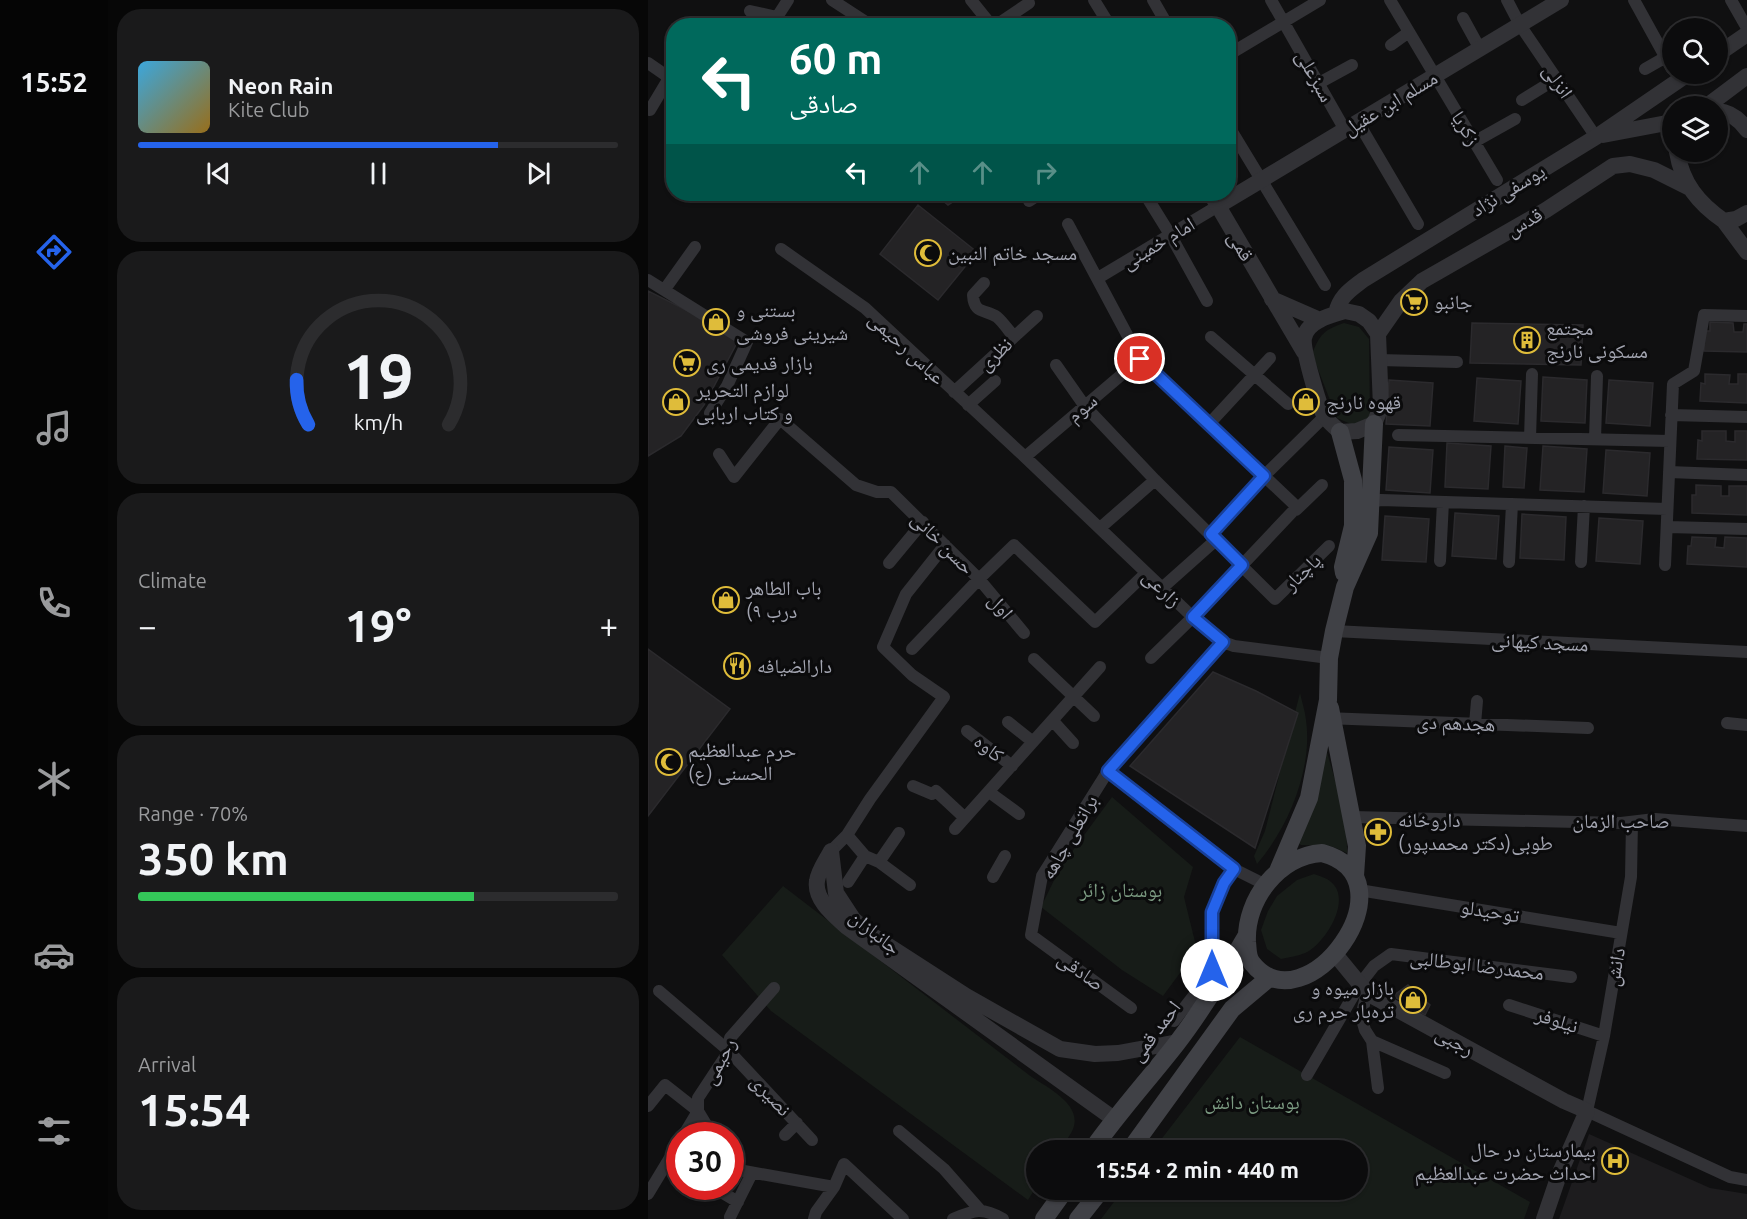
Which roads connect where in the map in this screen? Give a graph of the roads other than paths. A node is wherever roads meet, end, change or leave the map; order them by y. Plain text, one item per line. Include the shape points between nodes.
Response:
1 (788, 0) edge
2 (832, 0) edge
3 (971, 0) edge
4 (1094, 0) edge
5 (1153, 0) edge
6 (1271, 0) edge
7 (1390, 0) edge
8 (1507, 0) edge
9 (1561, 0) edge
10 (1634, 0) edge
11 (1731, 0) edge
12 (1311, 2) edge
13 (1029, 3) dead end
14 (750, 11) dead end
15 (765, 18) edge
16 (776, 18) edge
17 (860, 18) edge
18 (987, 18) edge
19 (1006, 18) edge
20 (1105, 18) edge
21 (1163, 18) edge
22 (1463, 18) dead end
23 (1284, 21) junction
24 (1520, 25) junction
25 (1747, 28) edge
26 (1409, 32) junction
27 (1747, 34) edge
28 (1390, 45) dead end
29 (1728, 47) edge
30 (1480, 49) junction
31 (1236, 50) edge
32 (1662, 50) edge
33 (1662, 59) edge
34 (648, 63) edge
35 (1352, 65) dead end
36 (1645, 69) dead end
37 (666, 76) edge
38 (1434, 76) junction
39 (1747, 76) edge
40 (1556, 79) junction
41 (1319, 83) junction
42 (1665, 84) edge
43 (666, 86) edge
44 (1720, 96) edge
45 (1522, 100) dead end
46 (648, 108) edge
47 (1728, 114) edge
48 (1515, 119) dead end
49 (1662, 125) edge
50 (1352, 126) junction
51 (1747, 130) edge
52 (1596, 137) junction
53 (1236, 138) edge
54 (1474, 142) junction
55 (1679, 162) edge
56 (1262, 180) junction
57 (1497, 180) dead end
58 (1690, 188) junction
59 (1236, 191) edge
60 (1149, 201) edge
61 (1213, 201) edge
62 (1215, 201) edge
63 (1747, 213) edge
64 (1724, 221) junction
65 (1068, 224) dead end
66 (1418, 224) dead end
67 (1171, 236) junction
68 (695, 247) dead end
69 (781, 249) dead end
70 (1747, 252) edge
71 (1098, 278) junction
72 (648, 280) edge
73 (984, 283) dead end
74 (1325, 285) dead end
75 (665, 289) junction
76 (1272, 299) junction
77 (1207, 301) dead end
78 (1336, 313) junction
79 (1037, 316) dead end
80 (1747, 316) edge
81 (1320, 320) junction
82 (1378, 334) junction
83 (1014, 337) junction
84 (1211, 337) dead end
85 (1306, 355) junction
86 (1270, 357) dead end
87 (1140, 359) junction
88 (1379, 360) junction
89 (1456, 362) dead end
90 (1056, 365) dead end
91 (1254, 374) junction
92 (1532, 374) dead end
93 (1597, 376) dead end
94 (995, 381) dead end
95 (954, 392) junction
96 (1288, 404) dead end
97 (968, 405) junction
98 (1084, 405) junction
99 (710, 413) dead end
100 (1671, 415) junction
101 (1325, 416) junction
102 (1747, 417) edge
103 (1209, 424) junction
104 (1374, 424) junction
105 (1340, 432) junction
106 (1398, 435) dead end
107 (1530, 438) junction
108 (1595, 439) junction
109 (1670, 441) junction
110 (719, 454) dead end
111 (1025, 457) junction
112 (1669, 472) junction
113 (1747, 475) edge
114 (1264, 476) junction
115 (1155, 480) junction
116 (1322, 485) dead end
117 (1370, 502) junction
118 (1443, 502) junction
119 (1512, 504) junction
120 (1584, 506) junction
121 (1667, 509) junction
122 (1296, 510) junction
123 (923, 522) junction
124 (1667, 527) junction
125 (1100, 528) junction
126 (1747, 529) edge
127 (1214, 536) junction
128 (945, 545) junction
129 (1329, 546) dead end
130 (1440, 561) dead end
131 (1509, 562) dead end
132 (1581, 562) dead end
133 (890, 563) dead end
134 (1242, 565) junction
135 (1665, 566) dead end
136 (1146, 573) junction
137 (979, 579) junction
138 (1345, 587) junction
139 (1162, 588) junction
140 (1193, 617) junction
141 (1334, 631) junction
142 (1024, 633) dead end
143 (1223, 642) junction
144 (912, 650) dead end
145 (1747, 652) edge
146 (1151, 658) dead end
147 (1329, 658) junction
148 (1034, 659) dead end
149 (1100, 667) dead end
150 (1075, 697) junction
151 (1477, 701) dead end
152 (1328, 712) junction
153 (1094, 716) dead end
154 (1053, 721) junction
155 (1008, 722) dead end
156 (1727, 723) dead end
157 (1475, 724) junction
158 (1747, 726) edge
159 (1588, 728) dead end
160 (967, 730) dead end
161 (1033, 742) junction
162 (1073, 743) dead end
163 (1012, 766) junction
164 (1108, 771) junction
165 (913, 786) dead end
166 (989, 792) junction
167 (1020, 813) dead end
168 (1352, 817) junction
169 (965, 818) junction
170 (1632, 822) junction
171 (1747, 826) edge
172 (955, 829) dead end
173 (899, 833) dead end
174 (847, 835) junction
175 (831, 850) junction
176 (865, 856) junction
177 (1005, 856) dead end
178 (879, 862) junction
179 (1234, 869) junction
180 (993, 877) dead end
181 (1272, 878) junction
182 (848, 882) dead end
183 (1357, 883) junction
184 (910, 885) dead end
185 (1621, 933) junction
186 (1030, 935) joint
187 (1247, 935) junction
188 (1335, 954) junction
189 (1571, 977) dead end
190 (1269, 978) junction
191 (774, 988) dead end
192 (1364, 989) junction
193 (659, 991) dead end
194 (1509, 1005) dead end
195 (1131, 1008) dead end
196 (1174, 1021) dead end
197 (1604, 1035) junction
198 (1372, 1041) junction
199 (1178, 1042) junction
200 (729, 1051) junction
201 (1445, 1073) dead end
202 (1307, 1075) dead end
203 (1378, 1088) dead end
204 (648, 1106) edge
205 (698, 1111) junction
206 (1587, 1111) junction
207 (1114, 1119) junction
208 (691, 1122) edge
209 (705, 1122) edge
210 (797, 1123) junction
211 (898, 1131) dead end
212 (785, 1135) dead end
213 (812, 1140) dead end
214 (1099, 1140) edge
215 (1137, 1140) edge
216 (666, 1165) edge
217 (1747, 1180) edge
218 (830, 1192) junction
219 (648, 1194) edge
220 (735, 1200) edge
221 (1058, 1200) edge
222 (1093, 1200) edge
223 (738, 1202) junction
224 (980, 1210) junction
225 (730, 1217) dead end
226 (814, 1219) edge
227 (903, 1219) edge
228 (953, 1219) edge
229 (1003, 1219) edge
230 (1044, 1219) edge
231 (1078, 1219) edge
232 (1544, 1219) edge

1 - 16 street
2 - 17 street
3 - 18 street
4 - 20 street
5 - 21 street
6 - 23 street
7 - 26 street, زکریا
8 - 24 street, انزلی
9 - 24 street, مسلم ابن عقیل
10 - 32 street
11 - 25 street
12 - 23 street
13 - 19 street
14 - 15 street
22 - 30 street
23 - 31 street
23 - 41 street, سبزعلی
24 - 30 street, مسلم ابن عقیل
24 - 40 street, انزلی
26 - 28 street
26 - 38 street, زکریا
27 - 29 street
30 - 38 street, مسلم ابن عقیل
33 - 36 street
34 - 37 street
35 - 41 street
38 - 50 street, مسلم ابن عقیل
38 - 54 street, زکریا
39 - 44 street
40 - 45 street
40 - 52 street, انزلی
41 - 50 street, سبزعلی
42 - 52 street, یوسفی نژاد
43 - 46 street
47 - 51 street
48 - 54 street
49 - 52 street
50 - 56 street, مسلم ابن عقیل
50 - 66 street, سبزعلی
52 - 78 street, یوسفی نژاد via 1363,280 1339,301
53 - 56 street
54 - 57 street, زکریا
55 - 58 street
56 - 59 street, مسلم ابن عقیل
56 - 74 street
58 - 64 street via 1705,208
58 - 82 street, قدس via 1654,170 1630,164 1613,166 1546,210 1422,280 1401,301
60 - 67 street
61 - 67 street, امام خمینی
62 - 76 street, قمی
63 - 64 street
64 - 70 street
65 - 71 street
67 - 71 street, امام خمینی
67 - 77 street
68 - 75 street
69 - 95 street, عباس رحیمی via 865,308
71 - 87 street
72 - 75 street
73 - 83 street via 974,295 976,306 997,317
75 - 99 street via 747,342
76 - 81 street
76 - 85 street, قمی
78 - 81 street
78 - 82 street via 1359,314
79 - 83 street, نظری
80 - 100 street via 1704,315 1694,370 1673,384
81 - 85 street via 1310,327 1304,339
82 - 88 street
83 - 95 street, نظری
84 - 91 street
85 - 101 street
86 - 91 street
87 - 98 street, سوم
87 - 103 street
88 - 89 street
88 - 104 street via 1381,407
90 - 98 street
91 - 96 street
91 - 103 street
92 - 107 street
93 - 108 street
94 - 97 street
95 - 97 street, عباس رحیمی
97 - 111 street, عباس رحیمی
98 - 111 street, سوم
98 - 115 street
100 - 102 street
100 - 109 street
101 - 105 street
101 - 114 street
103 - 114 street
104 - 105 street
104 - 117 main road
105 - 138 main road via 1353,480 1353,526 1343,567
106 - 107 street
107 - 108 street
108 - 109 street
109 - 112 street
110 - 123 street, حسن خانی via 734,477 780,419 856,485 891,492
111 - 125 street, زارعی
112 - 113 street
112 - 121 street
114 - 122 street via 1296,505
114 - 127 street
115 - 125 street
115 - 127 street
116 - 122 street
117 - 118 street
117 - 138 main road via 1369,533
118 - 119 street
118 - 130 street
119 - 120 street
119 - 131 street
120 - 121 street
120 - 132 street
121 - 124 street
122 - 134 street
123 - 128 street, حسن خانی
123 - 133 street
124 - 126 street
124 - 135 street
125 - 136 street, زارعی
127 - 134 street
127 - 139 street
128 - 137 street, حسن خانی
128 - 174 street via 906,594 883,647 912,675 944,697
129 - 134 street, پاچنار via 1275,598
134 - 140 street
136 - 137 street, حسن خانی via 1095,622 1014,545
136 - 139 street, زارعی
137 - 142 street, اول
137 - 144 street
138 - 141 main road
139 - 140 street, زارعی
140 - 143 street, زارعی
140 - 146 street
141 - 145 street, مسجد کیهانی
141 - 147 main road
143 - 147 street, زارعی
143 - 164 street, براتعلی چاهه
147 - 152 main road
148 - 150 street
149 - 150 street
150 - 153 street
150 - 154 street
151 - 157 street
152 - 157 street, هجدهم دی
152 - 168 main road
152 - 181 main road via 1309,798
154 - 161 street
154 - 162 street
155 - 161 street
156 - 158 street
157 - 159 street, هجدهم دی
160 - 163 street, کاوه
161 - 163 street
163 - 166 street
164 - 179 street
164 - 186 street, براتعلی چاهه via 1042,876
165 - 169 street via 932,794 936,790
166 - 167 street
166 - 169 street
168 - 170 street, صاحب الزمان
168 - 183 main road
169 - 172 street
170 - 171 street, صاحب الزمان via 1655,819
170 - 185 street, دانش via 1630,877
173 - 178 street
174 - 175 street
174 - 176 street
175 - 199 street, جانبازان via 836,893 853,919 966,996 1060,1049 1118,1053
175 - 207 street, جانبازان via 817,881 819,897 832,913
176 - 178 street
176 - 182 street
177 - 180 street
178 - 184 street
179 - 181 street
179 - 196 street via 1212,912 1212,970
181 - 183 main road via 1300,857 1322,853 1343,864
181 - 187 main road via 1251,914
183 - 185 street, توحیدلو
183 - 188 main road via 1354,922
185 - 197 street, دانش
186 - 195 street, صادقی
187 - 190 main road via 1248,958
187 - 199 main road, احمد قمی
188 - 190 main road via 1298,979
188 - 192 street, رجبی
189 - 192 street, محمدرضا ابوطالبی via 1391,954 1374,966
190 - 215 main road via 1232,1009
191 - 200 street, رحیمی via 730,1038
192 - 198 street via 1361,1016
192 - 202 street
192 - 206 street, رجبی
193 - 200 street, نصیری
194 - 197 street, نیلوفر
197 - 206 street, دانش
198 - 201 street
198 - 203 street
199 - 207 main road, احمد قمی
200 - 205 street, رحیمی via 699,1098
200 - 210 street, نصیری
204 - 205 street via 665,1085
205 - 208 street, رحیمی
205 - 209 street
206 - 217 street via 1730,1177
206 - 232 street
207 - 214 main road, احمد قمی
210 - 212 street
210 - 213 street, نصیری
211 - 224 street via 944,1169
216 - 219 street
218 - 223 street via 748,1172
218 - 226 street
218 - 227 street via 844,1164
220 - 223 street
221 - 230 main road
222 - 231 main road
223 - 225 street
224 - 228 street
224 - 229 street

